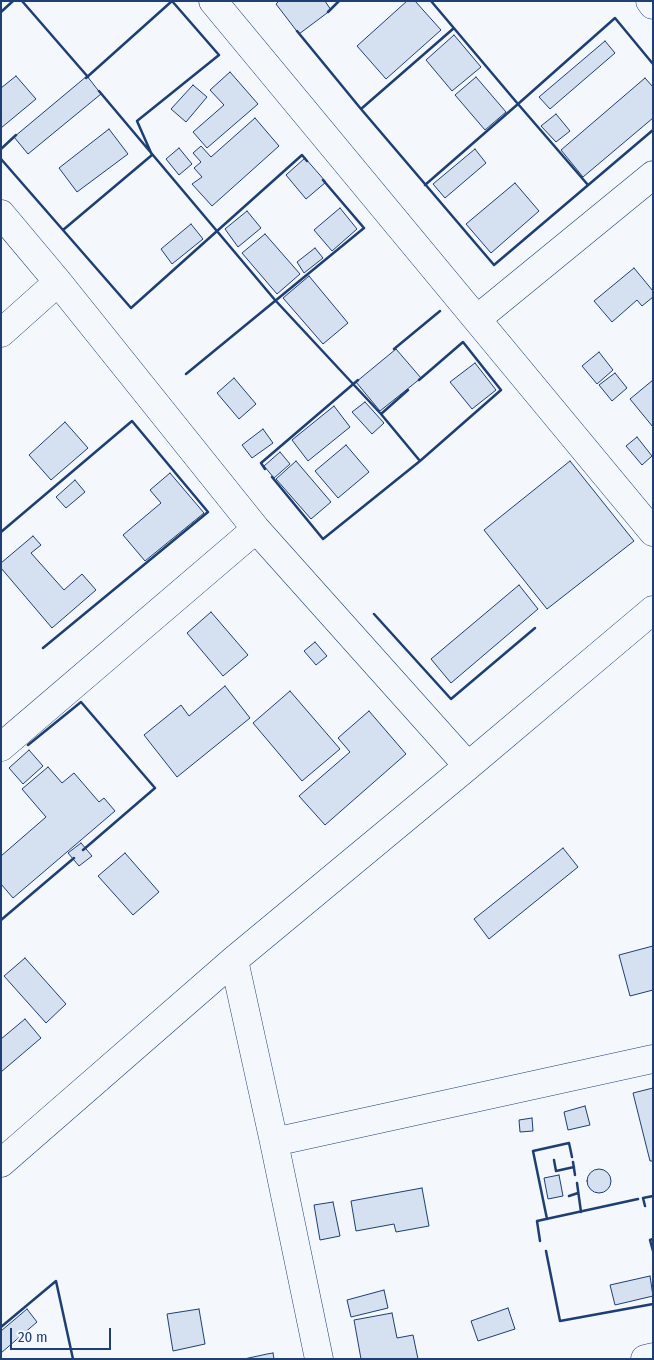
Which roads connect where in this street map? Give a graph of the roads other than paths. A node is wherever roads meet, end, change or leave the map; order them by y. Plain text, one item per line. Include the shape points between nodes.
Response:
1 (213, 1) edge
2 (650, 1) edge
3 (653, 5) edge
4 (648, 189) edge
5 (1, 214) edge
6 (58, 282) junction
7 (477, 319) junction
8 (1, 332) edge
9 (256, 529) junction
10 (653, 532) edge
11 (653, 610) edge
12 (1, 746) edge
13 (468, 766) junction
14 (234, 960) junction
15 (653, 1059) edge
16 (274, 1142) junction
17 (1, 1163) edge
18 (653, 1357) edge
19 (319, 1359) edge
20 (645, 1359) edge

1 - 7 street
2 - 3 street
4 - 7 street
5 - 6 street
6 - 8 street
6 - 9 street
7 - 10 street
9 - 12 street
9 - 13 street
11 - 13 street
13 - 14 street
14 - 16 street
14 - 17 street
15 - 16 street
16 - 19 street
18 - 20 street

